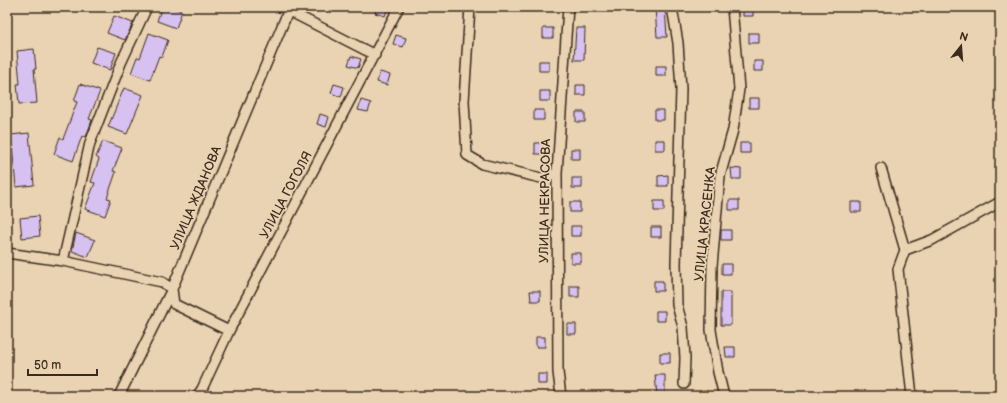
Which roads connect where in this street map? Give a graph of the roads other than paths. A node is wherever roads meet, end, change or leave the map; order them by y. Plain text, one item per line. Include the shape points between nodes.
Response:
1 (147, 7) edge
2 (399, 7) edge
3 (470, 7) edge
4 (568, 7) edge
5 (672, 7) edge
6 (732, 7) edge
7 (287, 8) edge
8 (375, 55) junction
9 (881, 168) dead end
10 (557, 173) junction
11 (1000, 202) edge
12 (905, 250) junction
13 (7, 253) edge
14 (63, 261) junction
15 (172, 289) junction
16 (229, 331) junction
17 (684, 384) dead end
18 (119, 396) edge
19 (197, 396) edge
20 (561, 396) edge
21 (724, 396) edge
22 (912, 396) edge

1 - 14 street via 118,70 90,143
2 - 8 street, УЛИЦА ГОГОЛЯ
3 - 10 street via 464,101 467,154 482,164 541,178
4 - 10 street, УЛИЦА НЕКРАСОВА
5 - 17 street, УЛИЦА КРАСЕНКА via 678,43 681,89 676,264 677,305 683,327
6 - 21 street, УЛИЦА КРАСЕНКА via 739,90 733,130 720,176 712,266 711,330
7 - 8 street
7 - 15 street, УЛИЦА ЖДАНОВА
8 - 16 street, УЛИЦА ГОГОЛЯ
9 - 12 street
10 - 20 street, УЛИЦА НЕКРАСОВА via 558,372
11 - 12 street via 932,240
12 - 22 street via 898,269
13 - 14 street
14 - 15 street via 162,282
15 - 16 street via 174,304
15 - 18 street, УЛИЦА ЖДАНОВА
16 - 19 street, УЛИЦА ГОГОЛЯ

